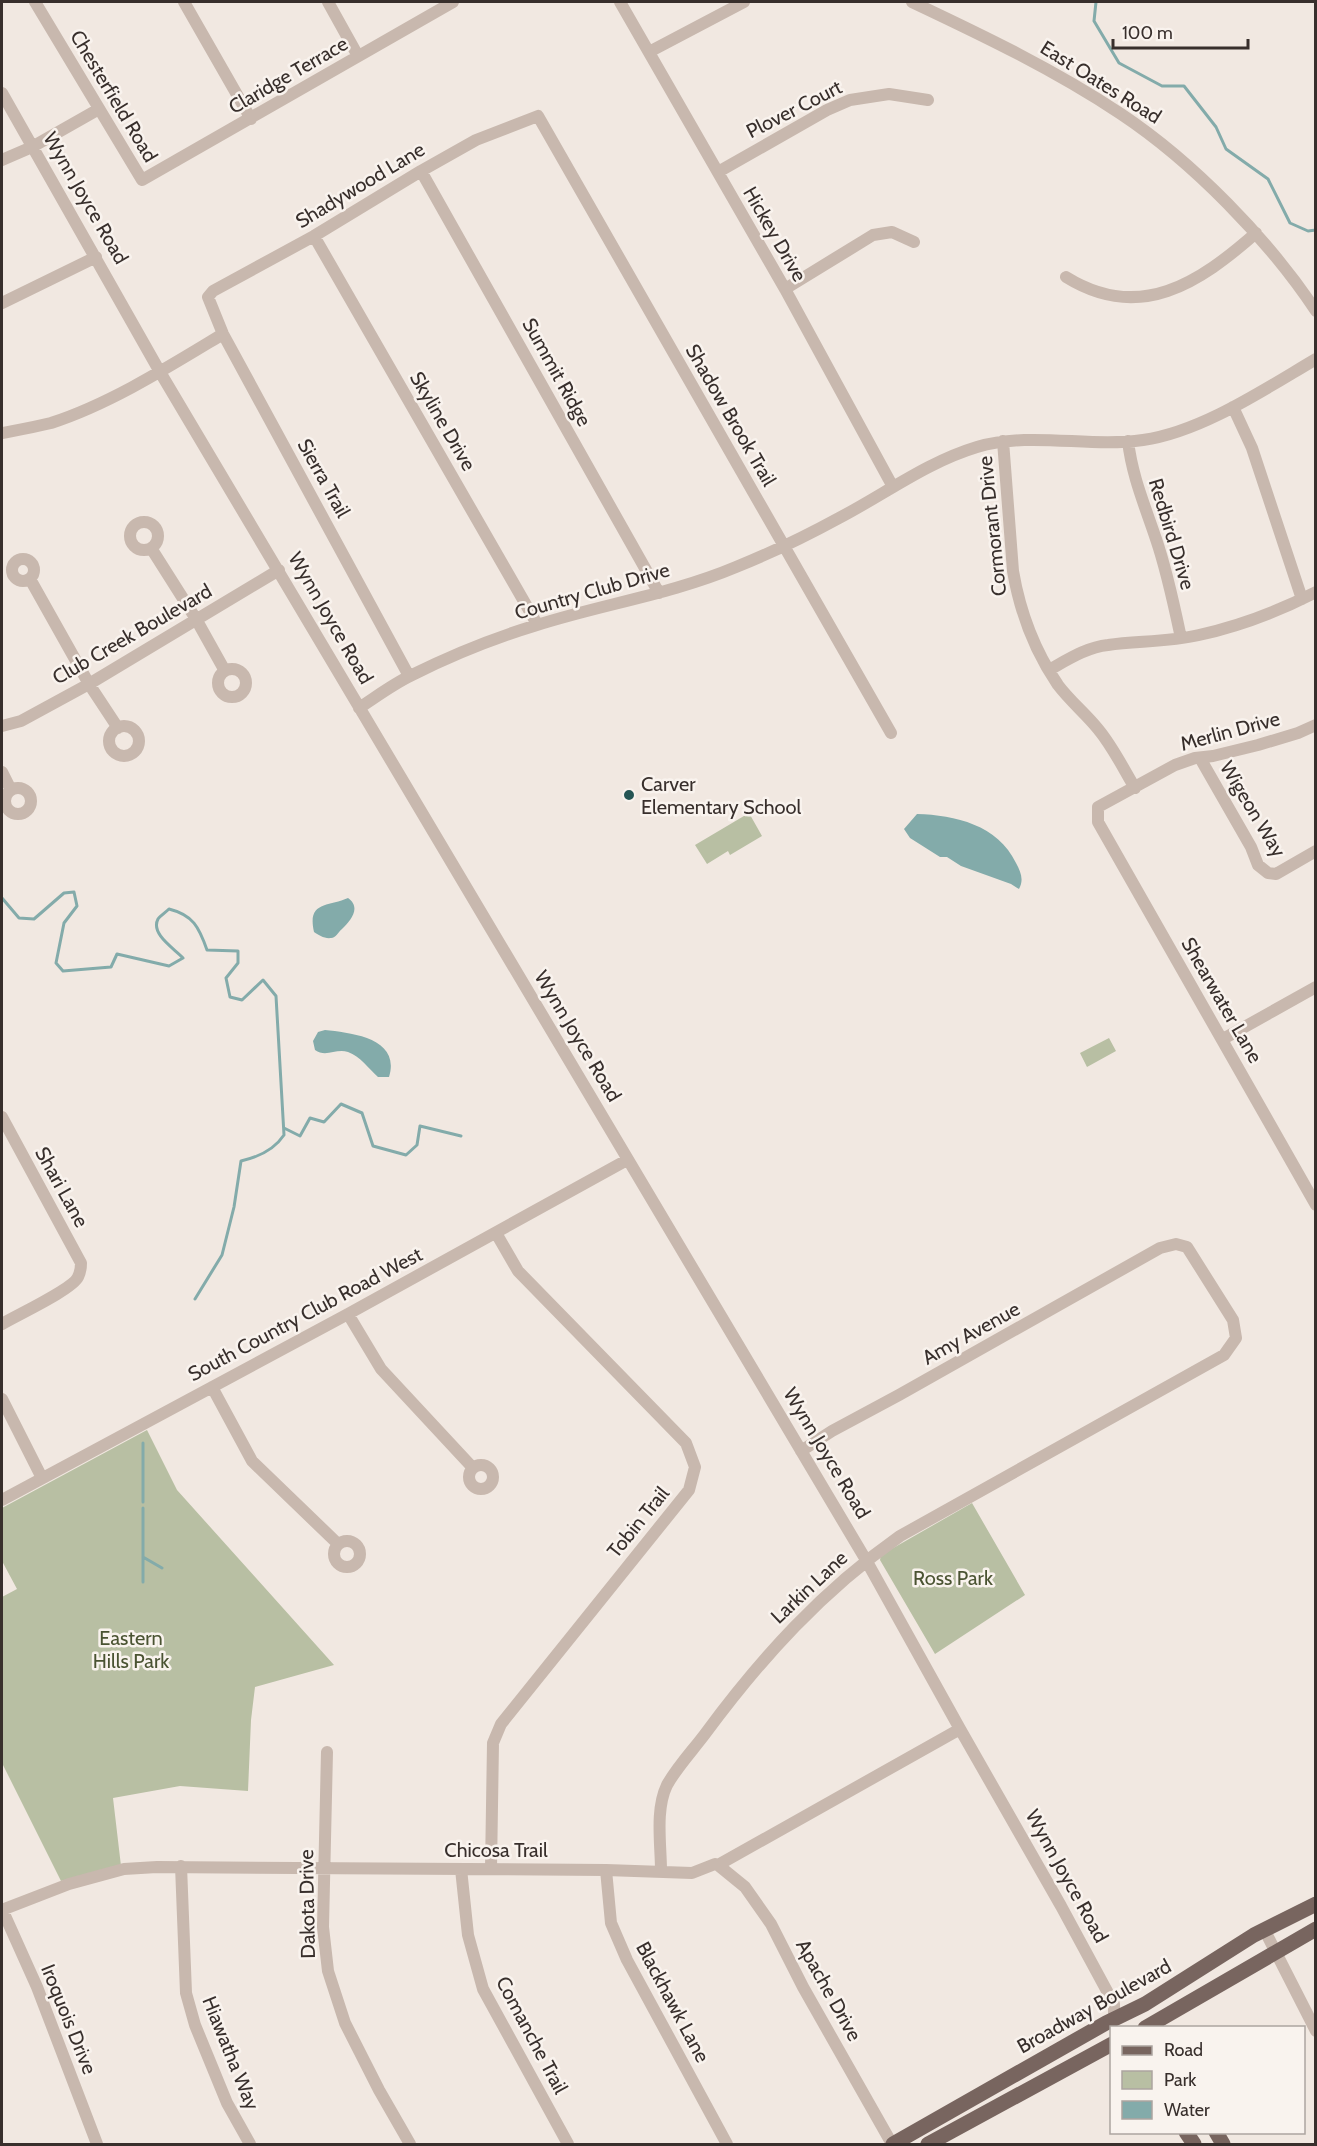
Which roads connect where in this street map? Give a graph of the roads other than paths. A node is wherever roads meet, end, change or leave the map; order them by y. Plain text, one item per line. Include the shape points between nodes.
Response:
1 (35, 2) edge
2 (184, 2) edge
3 (328, 2) edge
4 (453, 2) edge
5 (621, 2) edge
6 (744, 2) edge
7 (912, 2) edge
8 (650, 52) junction
9 (358, 56) junction
10 (2, 93) edge
11 (928, 100) dead end
12 (99, 109) junction
13 (538, 117) joint
14 (251, 119) junction
15 (32, 147) junction
16 (2, 160) edge
17 (421, 171) junction
18 (718, 172) junction
19 (142, 180) joint
20 (1256, 233) junction
21 (314, 236) junction
22 (914, 242) dead end
23 (96, 257) junction
24 (1066, 277) dead end
25 (784, 289) junction
26 (208, 297) joint
27 (2, 303) edge
28 (1316, 311) edge
29 (223, 334) junction
30 (1316, 359) edge
31 (160, 372) junction
32 (1233, 407) junction
33 (2, 433) edge
34 (1003, 441) junction
35 (1128, 441) junction
36 (893, 487) junction
37 (783, 546) junction
38 (151, 548) dead end
39 (279, 570) junction
40 (30, 579) dead end
41 (1316, 592) edge
42 (659, 593) junction
43 (1302, 599) junction
44 (196, 620) junction
45 (537, 624) junction
46 (1181, 638) junction
47 (225, 670) dead end
48 (1049, 670) junction
49 (409, 676) junction
50 (89, 684) junction
51 (359, 708) junction
52 (1316, 725) edge
53 (2, 726) edge
54 (118, 728) dead end
55 (891, 733) dead end
56 (1200, 758) junction
57 (2, 772) edge
58 (1135, 788) junction
59 (11, 790) dead end
60 (1098, 814) joint
61 (1316, 851) edge
62 (1316, 987) edge
63 (1222, 1039) junction
64 (2, 1117) edge
65 (627, 1160) junction
66 (1316, 1205) edge
67 (496, 1233) junction
68 (1160, 1248) joint
69 (348, 1314) junction
70 (2, 1324) edge
71 (212, 1387) junction
72 (2, 1400) edge
73 (801, 1451) junction
74 (473, 1468) dead end
75 (42, 1479) junction
76 (2, 1500) edge
77 (338, 1544) dead end
78 (866, 1560) junction
79 (960, 1729) junction
80 (327, 1752) dead end
81 (718, 1865) junction
82 (181, 1866) junction
83 (325, 1867) junction
84 (461, 1869) junction
85 (491, 1869) junction
86 (606, 1870) junction
87 (661, 1871) junction
88 (1316, 1904) edge
89 (2, 1910) edge
90 (1316, 1929) edge
91 (1265, 1930) junction
92 (1275, 1952) junction
93 (1119, 2015) edge
94 (1134, 2026) edge
95 (1148, 2026) edge
96 (1316, 2031) edge
97 (1110, 2045) edge
98 (1017, 2074) junction
99 (1026, 2091) junction
100 (97, 2145) edge
101 (250, 2145) edge
102 (410, 2145) edge
103 (568, 2145) edge
104 (727, 2145) edge
105 (892, 2145) edge
106 (928, 2145) edge

1 - 12 street, Chesterfield Road
2 - 14 street
3 - 9 street
4 - 9 street, Claridge Terrace
5 - 8 street, Hickey Drive
6 - 8 street
7 - 20 street, East Oates Road via 1003,45 1123,115 1192,172
8 - 18 street, Hickey Drive
9 - 14 street, Claridge Terrace
10 - 15 street, Wynn Joyce Road
11 - 18 street, Plover Court via 889,94 850,100
12 - 15 street
12 - 19 street, Chesterfield Road
13 - 17 street, Shadywood Lane via 476,140
13 - 37 street, Shadow Brook Trail
14 - 19 street, Claridge Terrace
15 - 16 street
15 - 23 street, Wynn Joyce Road
17 - 21 street, Shadywood Lane
17 - 42 street, Summit Ridge
18 - 25 street, Hickey Drive
20 - 24 street via 1203,275 1161,293 1142,297 1097,293
20 - 28 street, East Oates Road
21 - 26 street, Shadywood Lane
21 - 45 street, Skyline Drive
22 - 25 street via 892,232 873,235
23 - 27 street
23 - 31 street, Wynn Joyce Road
25 - 36 street, Hickey Drive
26 - 29 street, Sierra Trail
29 - 31 street
29 - 49 street, Sierra Trail
30 - 32 street, Country Club Drive
31 - 33 street via 51,423
31 - 39 street, Wynn Joyce Road
32 - 35 street, Country Club Drive via 1194,425
32 - 43 street via 1252,448
34 - 35 street, Country Club Drive
34 - 36 street, Country Club Drive via 958,454
34 - 48 street, Cormorant Drive via 1016,592 1029,631
35 - 46 street, Redbird Drive via 1136,486 1162,559
36 - 37 street, Country Club Drive
37 - 42 street, Country Club Drive via 734,568
37 - 55 street, Shadow Brook Trail
38 - 44 street
39 - 44 street, Club Creek Boulevard
39 - 51 street, Wynn Joyce Road
40 - 50 street
41 - 43 street
42 - 45 street, Country Club Drive
43 - 46 street via 1239,624
44 - 47 street
44 - 50 street, Club Creek Boulevard
45 - 49 street, Country Club Drive
46 - 48 street via 1099,647
48 - 58 street, Cormorant Drive via 1106,738
49 - 51 street, Country Club Drive
50 - 53 street, Club Creek Boulevard via 21,721
50 - 54 street
51 - 65 street, Wynn Joyce Road
52 - 56 street, Merlin Drive via 1257,745
56 - 58 street, Merlin Drive via 1175,765
56 - 61 street, Wigeon Way via 1258,865 1276,874
57 - 59 street
58 - 60 street, Merlin Drive via 1098,807
60 - 63 street, Shearwater Lane via 1098,822
62 - 63 street
63 - 66 street, Shearwater Lane
64 - 70 street, Shari Lane via 81,1263 78,1278 63,1292
65 - 67 street, South Country Club Road West
65 - 73 street, Wynn Joyce Road
67 - 69 street, South Country Club Road West
67 - 85 street, Tobin Trail via 518,1271 686,1443 695,1467 689,1490 501,1724 493,1743
68 - 73 street, Amy Avenue
68 - 78 street, Larkin Lane via 1176,1244 1187,1247 1233,1320 1236,1338 1224,1355 971,1495
69 - 71 street, South Country Club Road West
69 - 74 street via 381,1369
71 - 75 street, South Country Club Road West
71 - 77 street via 252,1461
72 - 75 street
73 - 78 street, Wynn Joyce Road
75 - 76 street, South Country Club Road West
78 - 79 street, Wynn Joyce Road
78 - 87 street, Larkin Lane via 785,1635 728,1703 667,1786 660,1814
79 - 81 street, Chicosa Trail
79 - 93 street, Wynn Joyce Road
80 - 83 street, Dakota Drive
81 - 87 street, Chicosa Trail via 692,1873
81 - 105 street, Apache Drive via 745,1887 771,1924
82 - 83 street, Chicosa Trail
82 - 89 street, Chicosa Trail via 124,1869 69,1884
82 - 101 street, Hiawatha Way via 186,1993 227,2103
83 - 84 street, Chicosa Trail
83 - 102 street, Dakota Drive via 323,1927 328,1971 345,2022
84 - 85 street, Chicosa Trail
84 - 103 street, Comanche Trail via 468,1935 483,1989
85 - 86 street, Chicosa Trail
86 - 87 street, Chicosa Trail
86 - 104 street, Blackhawk Lane via 611,1923 627,1960
88 - 91 main road, Broadway Boulevard
89 - 100 street, Iroquois Drive via 37,1987
90 - 92 main road
91 - 92 street
91 - 93 main road, Broadway Boulevard via 1145,2004
92 - 95 main road
92 - 96 street
93 - 94 main road, Wynn Joyce Road
93 - 98 main road, Broadway Boulevard
97 - 99 main road
98 - 99 main road
98 - 105 main road, Broadway Boulevard
99 - 106 main road

